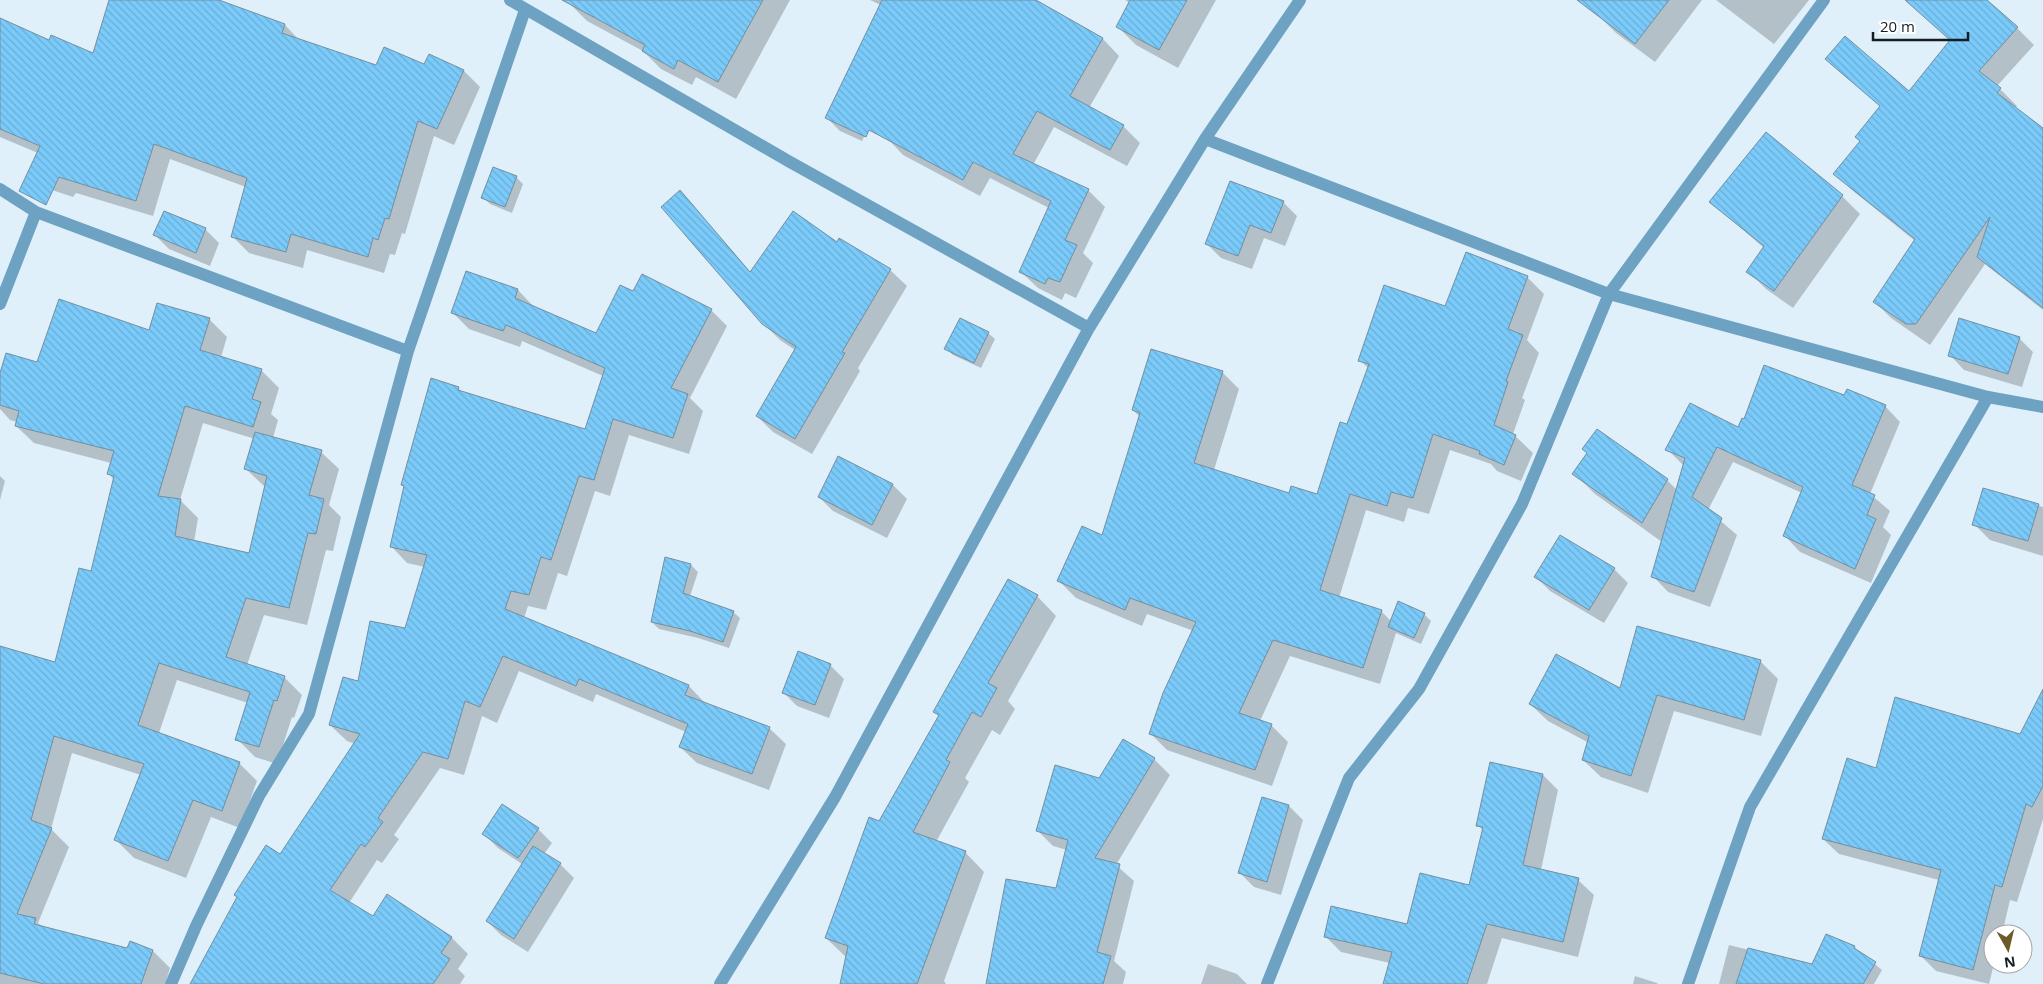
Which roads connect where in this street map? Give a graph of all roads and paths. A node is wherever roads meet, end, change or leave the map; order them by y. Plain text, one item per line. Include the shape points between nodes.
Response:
1 (510, 0) edge
2 (1300, 0) edge
3 (1824, 0) edge
4 (525, 10) junction
5 (1205, 139) junction
6 (0, 189) edge
7 (36, 212) junction
8 (1609, 294) junction
9 (0, 304) edge
10 (1089, 328) junction
11 (408, 351) junction
12 (1988, 397) junction
13 (2043, 406) edge
14 (170, 984) edge
15 (720, 984) edge
16 (1267, 984) edge
17 (1688, 984) edge

1 - 4 street
2 - 5 street
3 - 8 street
4 - 10 street
4 - 11 street
5 - 8 street
5 - 10 street
6 - 7 street
7 - 9 street
7 - 11 street
8 - 12 street
8 - 16 street via 1522,504 1419,689 1349,778
10 - 15 street via 835,797
11 - 14 street via 309,714 259,796
12 - 13 street
12 - 17 street via 1750,807

